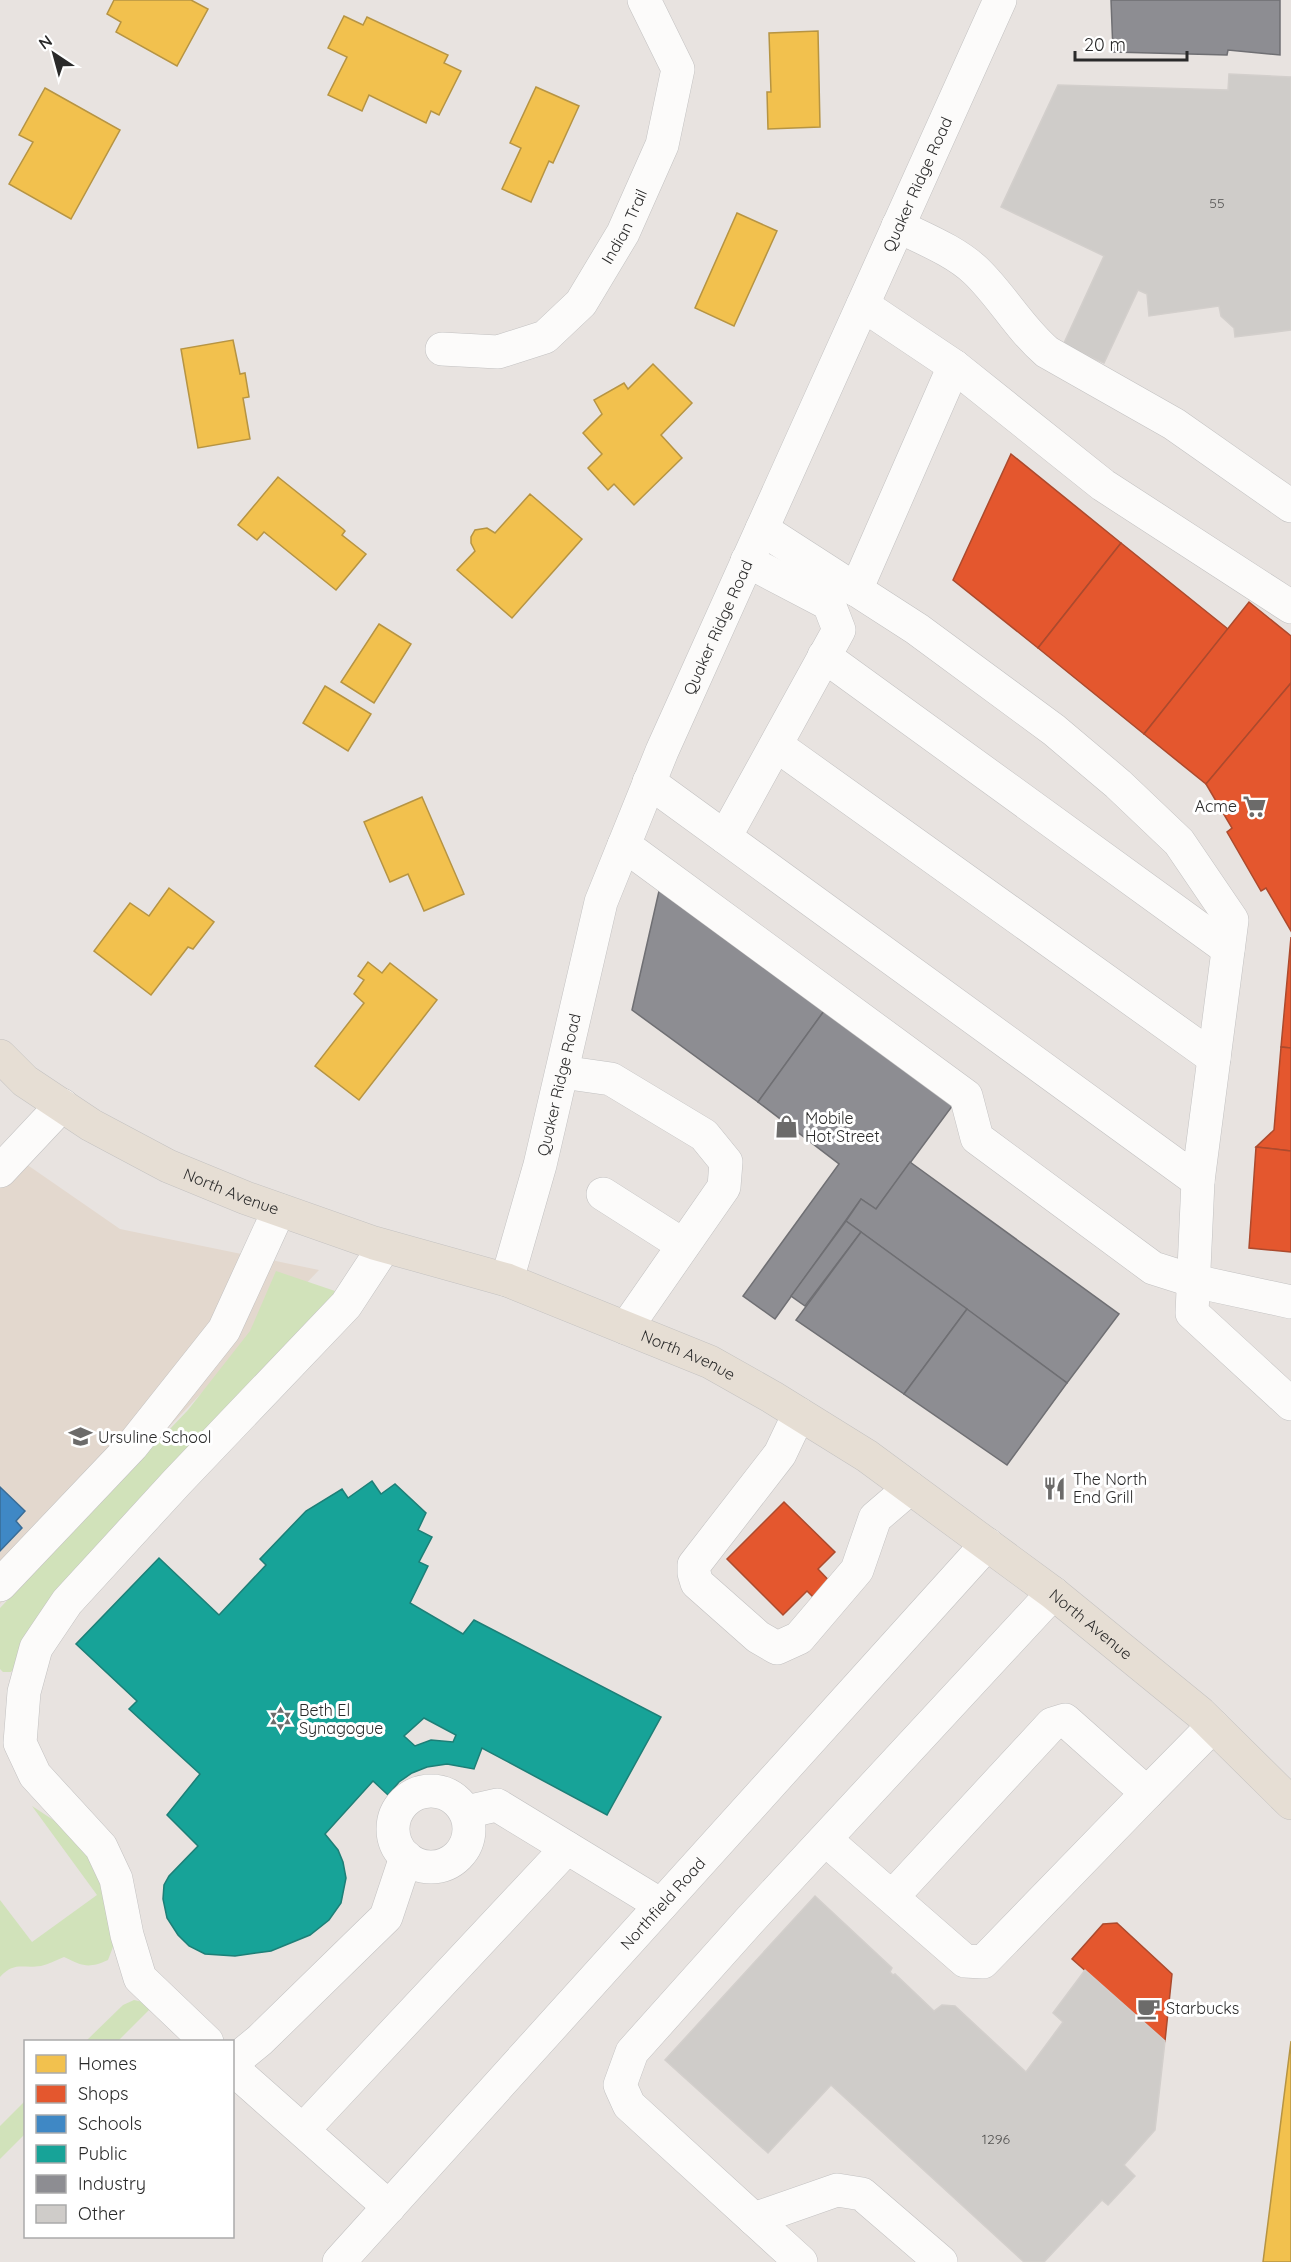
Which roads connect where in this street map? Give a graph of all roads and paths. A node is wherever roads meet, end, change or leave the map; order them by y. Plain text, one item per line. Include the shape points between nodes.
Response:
1 (644, 0) edge
2 (1000, 0) edge
3 (898, 226) junction
4 (863, 305) junction
5 (442, 349) dead end
6 (954, 366) junction
7 (1291, 506) edge
8 (762, 529) junction
9 (747, 561) junction
10 (856, 590) junction
11 (1291, 607) edge
12 (824, 656) junction
13 (776, 745) junction
14 (649, 782) junction
15 (725, 837) junction
16 (624, 845) junction
17 (1228, 950) junction
18 (0, 1056) edge
19 (1214, 1058) junction
20 (562, 1072) junction
21 (62, 1105) junction
22 (0, 1171) edge
23 (1198, 1180) junction
24 (603, 1194) dead end
25 (279, 1210) junction
26 (683, 1245) junction
27 (384, 1246) junction
28 (507, 1280) junction
29 (1194, 1281) junction
30 (1291, 1302) edge
31 (626, 1328) junction
32 (1291, 1404) edge
33 (799, 1414) junction
34 (910, 1488) junction
35 (987, 1544) junction
36 (0, 1585) edge
37 (1053, 1593) junction
38 (1213, 1726) junction
39 (1147, 1793) junction
40 (1291, 1803) edge
41 (466, 1812) junction
42 (826, 1840) junction
43 (567, 1848) junction
44 (406, 1857) junction
45 (893, 1896) junction
46 (661, 1905) junction
47 (205, 2040) edge
48 (234, 2064) edge
49 (234, 2068) edge
50 (303, 2130) junction
51 (389, 2207) junction
52 (754, 2219) junction
53 (339, 2262) edge
54 (801, 2262) edge
55 (941, 2262) edge

1 - 5 street, Indian Trail via 678,69 662,145 623,233 581,303 545,337 498,351
2 - 3 street, Quaker Ridge Road
3 - 4 street, Quaker Ridge Road
3 - 7 street via 974,269 1047,352 1174,424
4 - 6 street
4 - 8 street, Quaker Ridge Road
6 - 10 street
6 - 11 street via 1103,485
8 - 9 street, Quaker Ridge Road
8 - 10 street
9 - 12 street via 828,604 839,630
9 - 14 street, Quaker Ridge Road
10 - 17 street via 917,629 1054,730 1179,842 1232,920
12 - 13 street
12 - 17 street
13 - 15 street
13 - 19 street
14 - 15 street
14 - 16 street, Quaker Ridge Road
15 - 23 street
16 - 20 street, Quaker Ridge Road via 601,902
16 - 29 street via 966,1096 976,1138 1153,1268
17 - 19 street
18 - 21 main road, North Avenue via 25,1081
19 - 23 street
20 - 26 street via 611,1079 704,1135 726,1162 724,1187
20 - 28 street, Quaker Ridge Road
21 - 22 street
21 - 25 main road, North Avenue via 168,1166
23 - 29 street
24 - 26 street
25 - 27 main road, North Avenue
25 - 36 street via 224,1330 132,1446
26 - 31 street
27 - 28 main road, North Avenue
27 - 47 street via 346,1305 67,1602 36,1648 24,1692 20,1743 35,1775 101,1847 116,1879 140,1978
28 - 31 main road, North Avenue
29 - 30 street
29 - 32 street via 1192,1313
31 - 33 main road, North Avenue via 710,1362
33 - 34 main road, North Avenue
33 - 34 street via 780,1454 694,1564 697,1583 758,1637 777,1648 799,1638 857,1570 876,1518
34 - 35 main road, North Avenue
35 - 37 main road, North Avenue
35 - 46 street, Northfield Road
37 - 38 main road, North Avenue
37 - 42 street
38 - 39 street
38 - 40 main road, North Avenue
39 - 45 street via 983,1962 965,1961
39 - 45 street via 1065,1720 1052,1724
41 - 43 street via 497,1805
41 - 44 street via 469,1836 457,1857 435,1867
41 - 44 street via 459,1802 436,1791 411,1797 395,1817 393,1829 395,1842
42 - 45 street
42 - 52 street via 632,2052 620,2085 629,2105
43 - 46 street
43 - 50 street
44 - 48 street via 386,1917
46 - 51 street, Northfield Road
49 - 50 street
50 - 51 street
51 - 53 street, Northfield Road
52 - 54 street
52 - 55 street via 837,2190 862,2194

